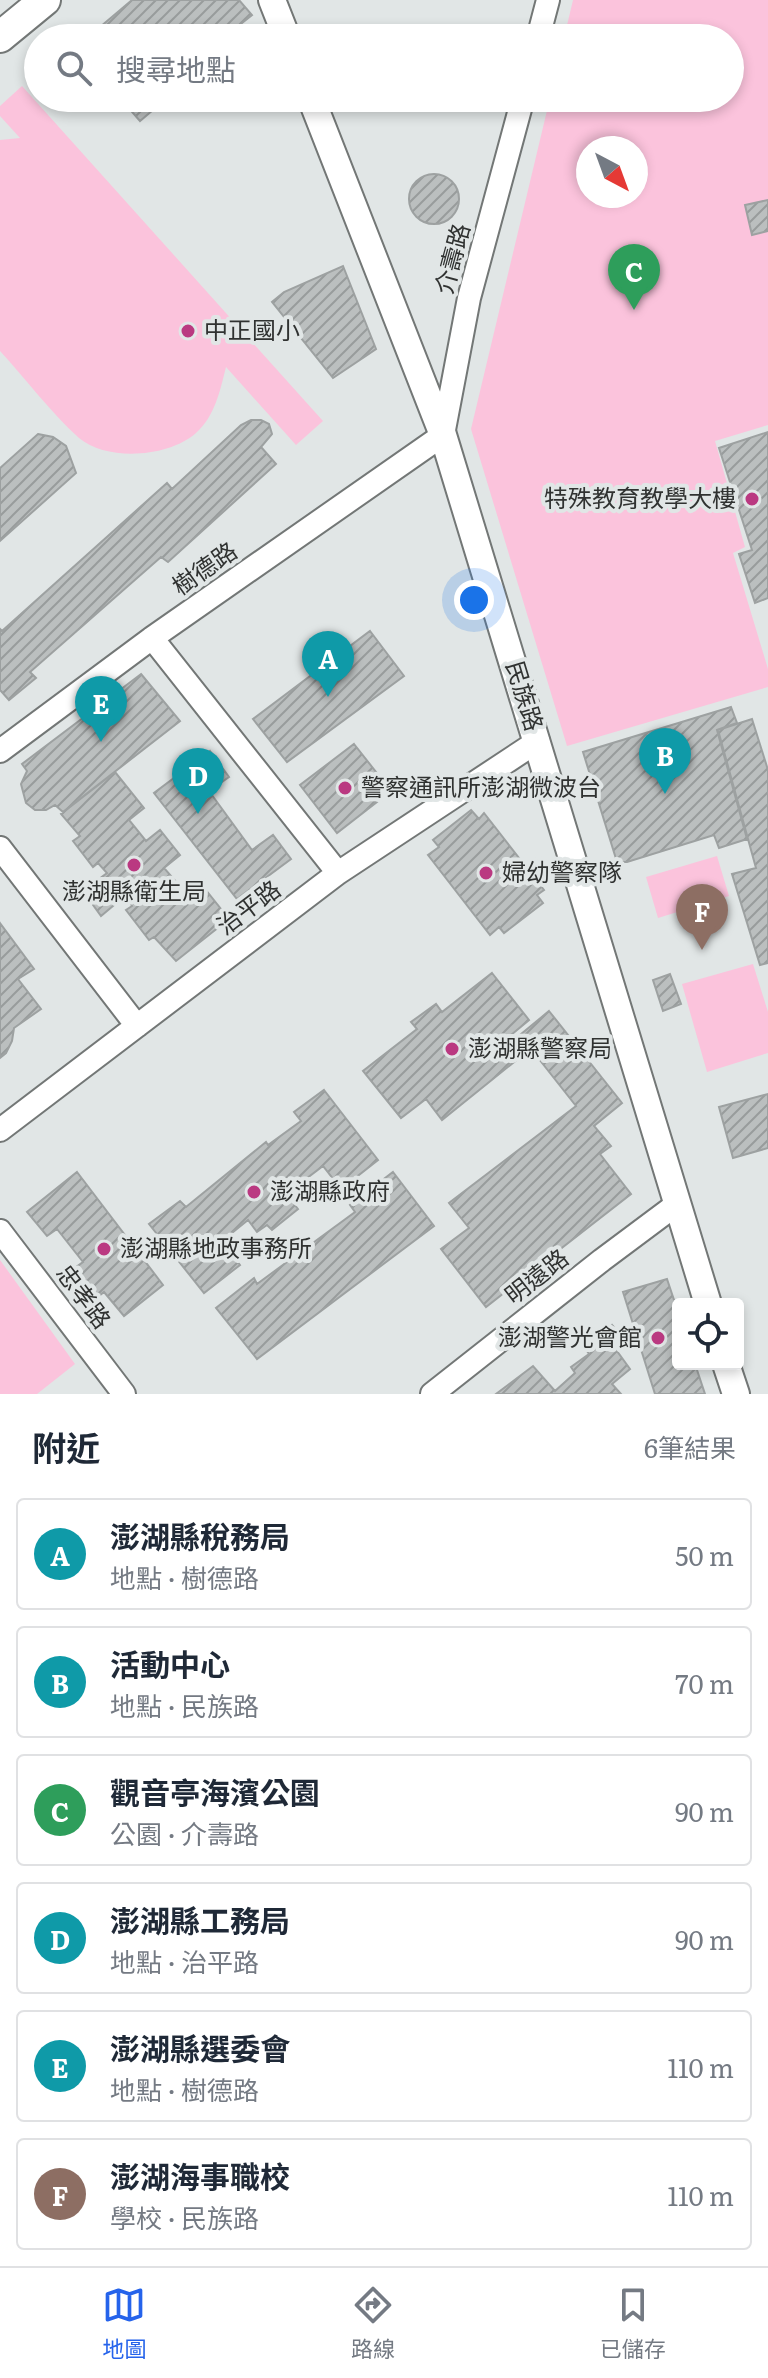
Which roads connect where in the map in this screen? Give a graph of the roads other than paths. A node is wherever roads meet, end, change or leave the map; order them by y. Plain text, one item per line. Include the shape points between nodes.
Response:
1 (272, 0) edge
2 (548, 0) edge
3 (42, 1) edge
4 (281, 24) edge
5 (542, 24) edge
6 (0, 37) edge
7 (316, 112) edge
8 (519, 112) edge
9 (443, 435) junction
10 (152, 638) junction
11 (538, 741) junction
12 (0, 751) edge
13 (0, 848) edge
14 (338, 873) junction
15 (137, 1026) junction
16 (0, 1130) edge
17 (677, 1204) junction
18 (0, 1231) edge
19 (706, 1298) edge
20 (728, 1370) edge
21 (124, 1394) edge
22 (432, 1394) edge
23 (736, 1394) edge

1 - 4 street
2 - 5 street
3 - 6 main road
7 - 9 street, 民族路
8 - 9 street, 介壽路 via 469,298
9 - 10 street, 樹德路
9 - 11 street, 民族路
10 - 12 street, 樹德路
10 - 14 street
11 - 14 street, 治平路
11 - 17 street, 民族路
13 - 15 street
14 - 15 street, 治平路
15 - 16 street, 治平路
17 - 19 street, 民族路
17 - 22 street, 明遠路
18 - 21 street, 忠孝路
20 - 23 street

